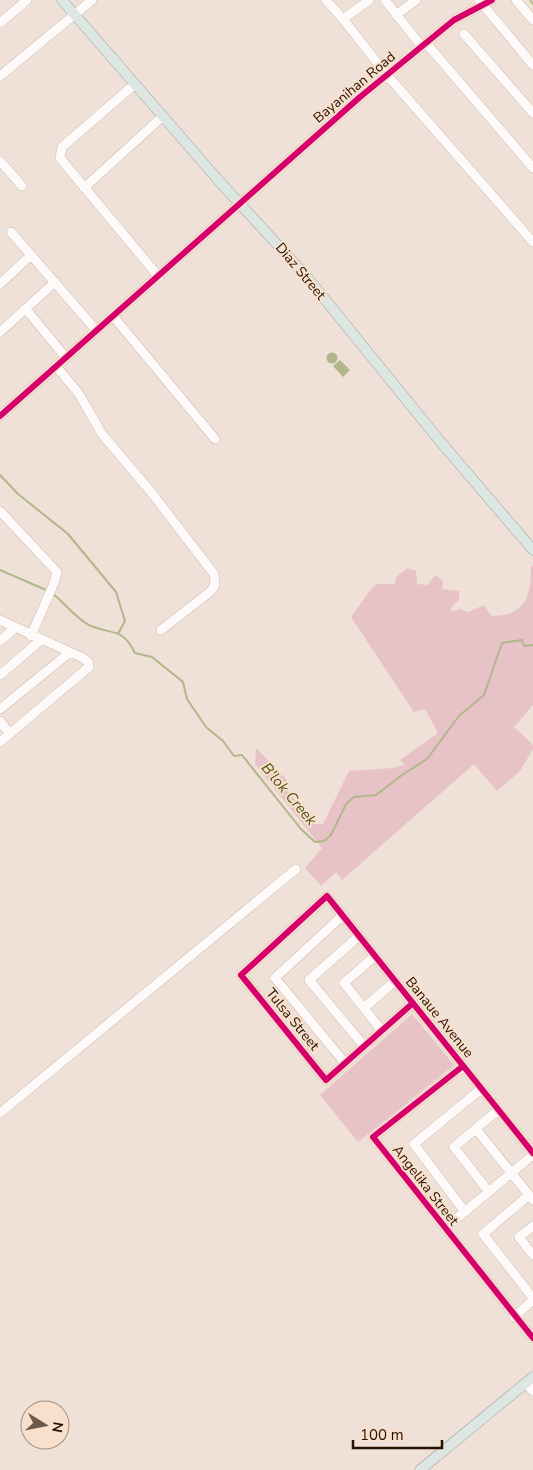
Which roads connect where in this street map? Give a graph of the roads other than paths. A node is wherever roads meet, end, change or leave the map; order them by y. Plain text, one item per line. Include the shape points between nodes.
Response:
1 (27, 0) edge
2 (62, 0) edge
3 (92, 0) edge
4 (326, 0) edge
5 (369, 0) edge
6 (385, 0) edge
7 (416, 0) edge
8 (492, 0) edge
9 (516, 0) edge
10 (481, 3) edge
11 (74, 14) junction
12 (396, 14) junction
13 (343, 19) junction
14 (533, 20) edge
15 (0, 23) edge
16 (464, 34) dead end
17 (424, 45) junction
18 (533, 65) edge
19 (387, 75) junction
20 (0, 76) edge
21 (135, 84) junction
22 (533, 113) edge
23 (163, 116) junction
24 (0, 160) edge
25 (533, 168) edge
26 (22, 186) dead end
27 (84, 188) junction
28 (239, 203) junction
29 (11, 232) dead end
30 (533, 242) edge
31 (31, 255) junction
32 (159, 277) junction
33 (55, 282) junction
34 (0, 284) edge
35 (26, 309) junction
36 (113, 316) junction
37 (1, 329) edge
38 (96, 330) junction
39 (66, 358) junction
40 (56, 366) junction
41 (0, 416) edge
42 (215, 439) dead end
43 (0, 511) edge
44 (533, 550) edge
45 (0, 620) edge
46 (15, 628) junction
47 (161, 630) dead end
48 (31, 636) junction
49 (41, 640) junction
50 (0, 641) edge
51 (70, 653) junction
52 (0, 675) edge
53 (0, 709) edge
54 (0, 721) edge
55 (10, 734) junction
56 (0, 742) edge
57 (296, 869) dead end
58 (327, 896) joint
59 (342, 916) junction
60 (359, 936) junction
61 (375, 956) junction
62 (395, 981) junction
63 (413, 1003) junction
64 (364, 1008) junction
65 (382, 1031) junction
66 (364, 1046) junction
67 (344, 1063) junction
68 (463, 1066) junction
69 (482, 1089) junction
70 (498, 1110) junction
71 (0, 1113) edge
72 (476, 1129) junction
73 (533, 1154) edge
74 (512, 1173) junction
75 (489, 1192) junction
76 (531, 1197) edge
77 (465, 1212) junction
78 (533, 1226) edge
79 (444, 1228) junction
80 (533, 1255) edge
81 (533, 1299) edge
82 (514, 1317) junction
83 (532, 1339) edge
84 (531, 1384) edge
85 (420, 1470) edge

1 - 15 street
2 - 11 main road, Diaz Street
3 - 11 street
4 - 13 street
5 - 13 street
6 - 12 street
7 - 12 street
8 - 10 street, Bayanihan Road
9 - 14 street
10 - 17 street, Bayanihan Road
10 - 18 street
11 - 20 street
11 - 21 main road, Diaz Street
12 - 17 street
13 - 19 street
16 - 22 street
17 - 19 street, Bayanihan Road
17 - 25 street
19 - 28 street, Bayanihan Road
19 - 30 street
21 - 23 main road, Diaz Street
21 - 27 street via 62,147 60,158
23 - 27 street
23 - 28 main road, Diaz Street
24 - 26 street
27 - 32 street
28 - 32 street, Bayanihan Road
28 - 44 main road, Diaz Street via 306,276
29 - 31 street
31 - 33 street
31 - 34 street
32 - 36 street, Bayanihan Road
33 - 35 street
33 - 38 street
35 - 37 street
35 - 39 street
36 - 38 street, Bayanihan Road
36 - 42 street
38 - 39 street, Bayanihan Road
39 - 40 street, Bayanihan Road
40 - 41 street, Bayanihan Road
40 - 47 street via 79,394 102,434 152,492 214,574 215,586 211,591
43 - 48 street via 56,569 56,579
45 - 46 street
46 - 48 street
46 - 50 street
48 - 49 street
49 - 51 street
49 - 52 street
51 - 53 street
51 - 55 street via 88,662 88,670
54 - 55 street
55 - 56 street
57 - 71 street
58 - 59 street, Banaue Avenue
58 - 67 street, Tulsa Street via 241,975 326,1080
59 - 60 street, Banaue Avenue
59 - 67 street via 275,978
60 - 61 street, Banaue Avenue
60 - 66 street via 308,980
61 - 62 street, Banaue Avenue
61 - 64 street via 344,983
62 - 63 street, Banaue Avenue
62 - 64 street
63 - 65 street, Tulsa Street
63 - 68 street, Banaue Avenue
64 - 65 street
65 - 66 street, Tulsa Street
66 - 67 street, Tulsa Street
68 - 69 street, Banaue Avenue
68 - 79 street, Angelika Street via 373,1137
69 - 70 street, Banaue Avenue
69 - 77 street via 414,1144
70 - 72 street
70 - 73 street, Banaue Avenue
72 - 74 street
72 - 75 street via 454,1147
73 - 74 street
74 - 75 street
74 - 76 street
75 - 77 street
76 - 81 street via 483,1234
77 - 79 street
78 - 80 street via 520,1237
79 - 82 street, Angelika Street
81 - 82 street
82 - 83 street, Angelika Street
84 - 85 main road

